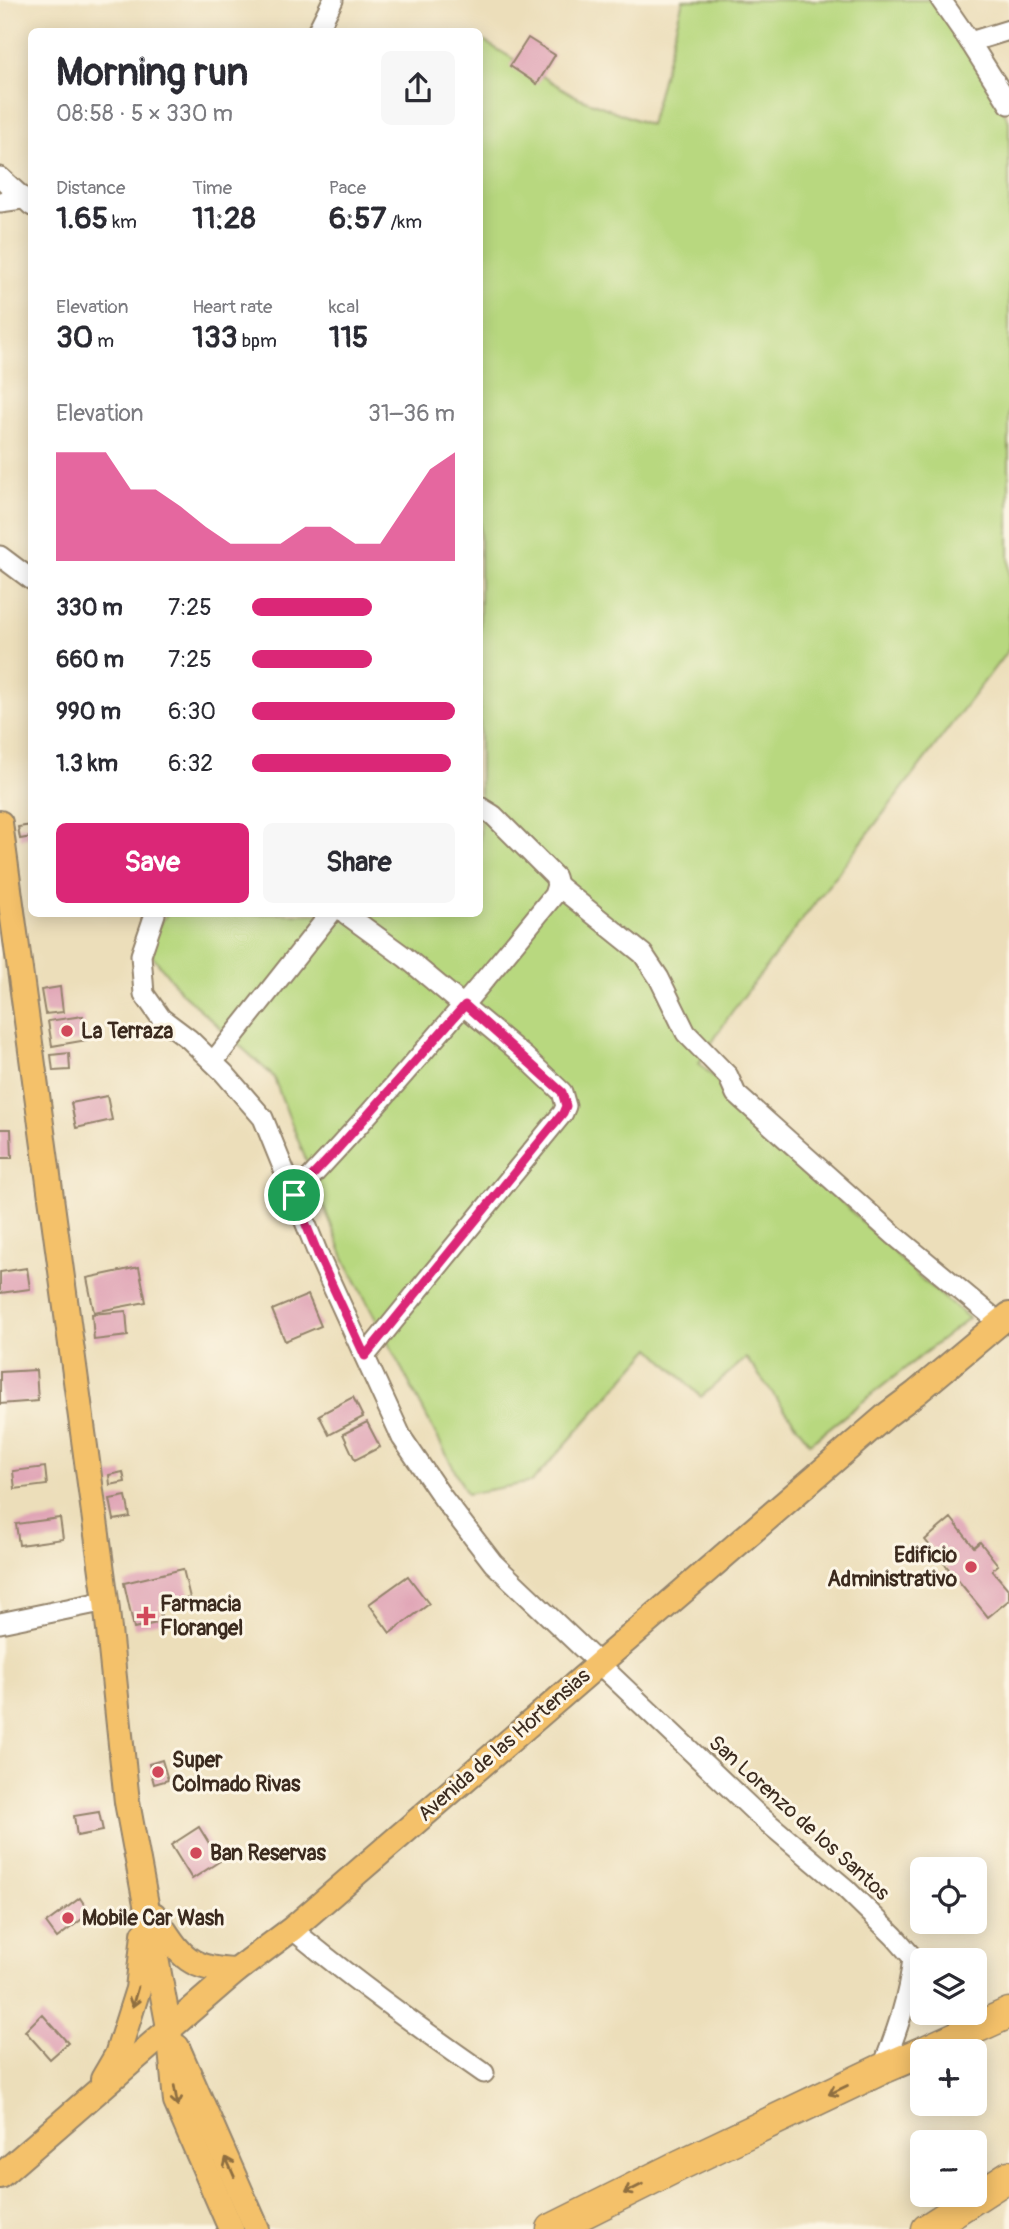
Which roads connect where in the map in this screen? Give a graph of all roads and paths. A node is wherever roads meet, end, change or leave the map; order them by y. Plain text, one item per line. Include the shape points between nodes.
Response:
1 (332, 0) edge
2 (941, 0) edge
3 (319, 28) edge
4 (1009, 30) edge
5 (970, 42) junction
6 (1009, 104) edge
7 (0, 177) edge
8 (0, 202) edge
9 (27, 202) edge
10 (0, 556) edge
11 (28, 577) edge
12 (483, 809) edge
13 (0, 823) edge
14 (557, 885) junction
15 (154, 917) edge
16 (328, 917) edge
17 (350, 917) edge
18 (465, 1005) junction
19 (213, 1062) junction
20 (294, 1195) junction
21 (1004, 1319) edge
22 (365, 1356) junction
23 (106, 1601) junction
24 (0, 1623) edge
25 (599, 1663) junction
26 (148, 1905) junction
27 (292, 1929) junction
28 (910, 1954) edge
29 (236, 1971) junction
30 (910, 1988) edge
31 (989, 2016) edge
32 (169, 2028) junction
33 (947, 2039) edge
34 (910, 2057) edge
35 (882, 2069) junction
36 (484, 2073) dead end
37 (92, 2098) junction
38 (0, 2176) edge
39 (1009, 2176) edge
40 (231, 2229) edge
41 (257, 2229) edge
42 (552, 2229) edge
43 (927, 2229) edge

1 - 3 street
2 - 5 street
4 - 5 street
5 - 6 street
7 - 9 street
8 - 9 street
10 - 11 street
12 - 14 street via 555,877
13 - 23 main road
14 - 18 street via 554,895
14 - 21 street via 643,954 686,1033 728,1076 736,1094 894,1235
15 - 19 street, San Lorenzo de los Santos via 141,956 144,995 161,1018
16 - 19 street
17 - 18 street
18 - 20 street
18 - 22 street via 562,1092 566,1106
19 - 20 street, San Lorenzo de los Santos via 263,1118
20 - 22 street, San Lorenzo de los Santos
21 - 25 main road, Avenida de las Hortensias
22 - 25 street, San Lorenzo de los Santos via 402,1438 492,1563
23 - 24 street
23 - 26 main road via 127,1802
25 - 27 main road, Avenida de las Hortensias
25 - 28 street, San Lorenzo de los Santos via 754,1811 845,1888
26 - 29 main road via 178,1952 199,1965
26 - 32 main road
26 -> 37 main road via 138,1989 117,2055
27 - 29 main road, Avenida de las Hortensias
27 - 36 street via 338,1968
29 - 32 main road, Avenida de las Hortensias
30 - 35 street, San Lorenzo de los Santos
31 - 33 highway
32 - 37 main road, Avenida de las Hortensias
32 -> 40 main road via 176,2102
41 -> 32 main road
34 - 35 highway
35 -> 42 highway
37 - 38 main road, Avenida de las Hortensias
39 - 43 highway

